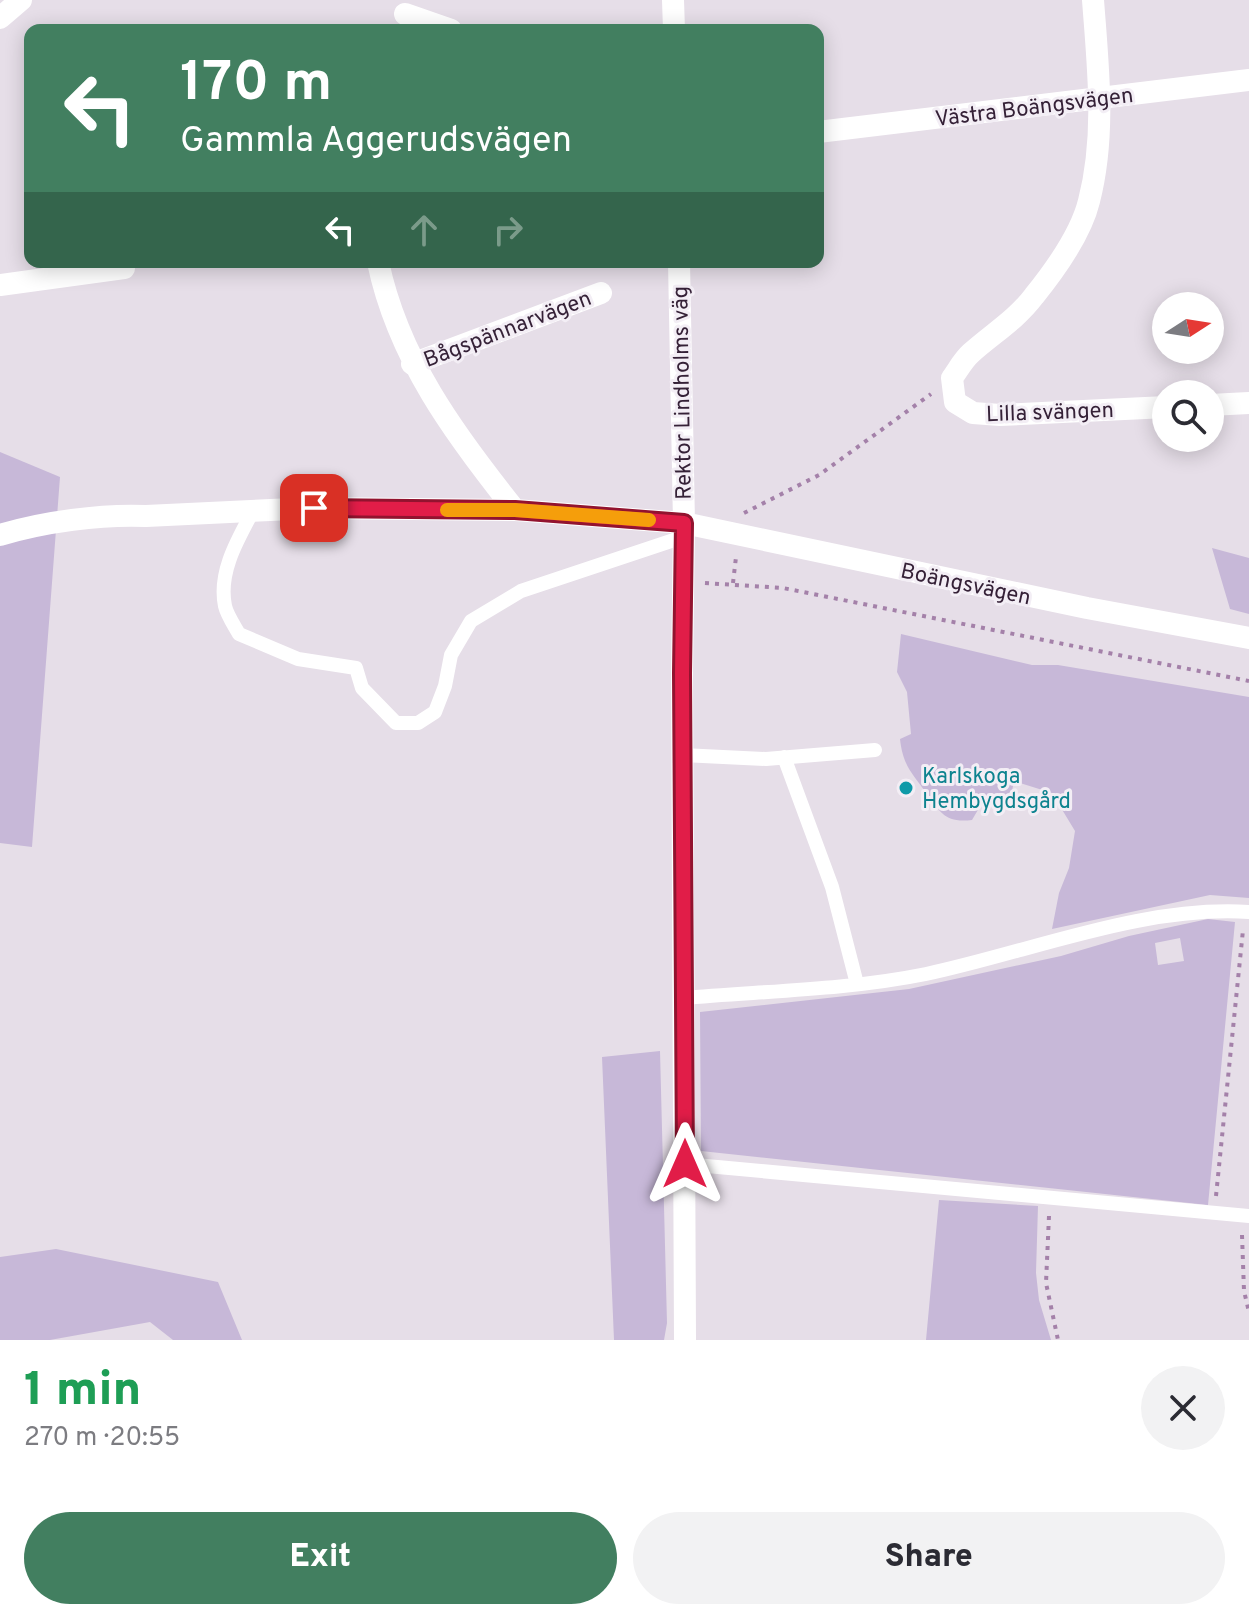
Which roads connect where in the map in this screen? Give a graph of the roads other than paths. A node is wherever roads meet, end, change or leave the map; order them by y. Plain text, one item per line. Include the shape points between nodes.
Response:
1 (21, 0) edge
2 (673, 0) edge
3 (1093, 0) edge
4 (405, 15) edge
5 (0, 18) edge
6 (433, 24) edge
7 (674, 24) edge
8 (1249, 80) edge
9 (1101, 98) junction
10 (824, 131) edge
11 (124, 268) dead end
12 (380, 268) edge
13 (679, 268) edge
14 (0, 285) edge
15 (601, 293) dead end
16 (412, 364) junction
17 (1249, 403) edge
18 (1224, 404) edge
19 (1152, 408) edge
20 (515, 510) junction
21 (253, 511) junction
22 (684, 530) junction
23 (0, 535) edge
24 (1249, 638) edge
25 (875, 750) dead end
26 (682, 755) junction
27 (784, 757) junction
28 (1247, 912) edge
29 (857, 984) junction
30 (683, 998) junction
31 (685, 1164) junction
32 (1245, 1216) edge
33 (685, 1340) edge

1 - 5 street
2 - 7 street
3 - 9 street
4 - 6 street
8 - 9 street, Västra Boängsvägen
9 - 10 street, Västra Boängsvägen
9 - 19 street, Lilla svängen via 1089,203 1071,241 1034,297 969,355 952,378 955,402 973,413 1000,415
11 - 14 street
12 - 16 street, Bågspännarvägen
13 - 22 street, Rektor Lindholms väg
15 - 16 street, Bågspännarvägen
16 - 20 street, Bågspännarvägen
17 - 18 street
20 - 21 street, Boängsvägen
20 - 22 street, Boängsvägen
21 - 22 lane via 223,582 225,608 239,634 298,659 356,668 362,688 396,723 418,723 435,712 451,655 471,621 521,591
21 - 23 street, Boängsvägen via 120,515
22 - 24 street, Boängsvägen via 738,535
22 - 26 street, Rektor Lindholms väg
25 - 27 lane
26 - 27 lane
26 - 30 street, Rektor Lindholms väg
27 - 29 lane via 832,887
28 - 29 lane via 1217,910 1130,923 923,974
29 - 30 lane
30 - 31 street, Rektor Lindholms väg
31 - 32 lane
31 - 33 street, Rektor Lindholms väg

